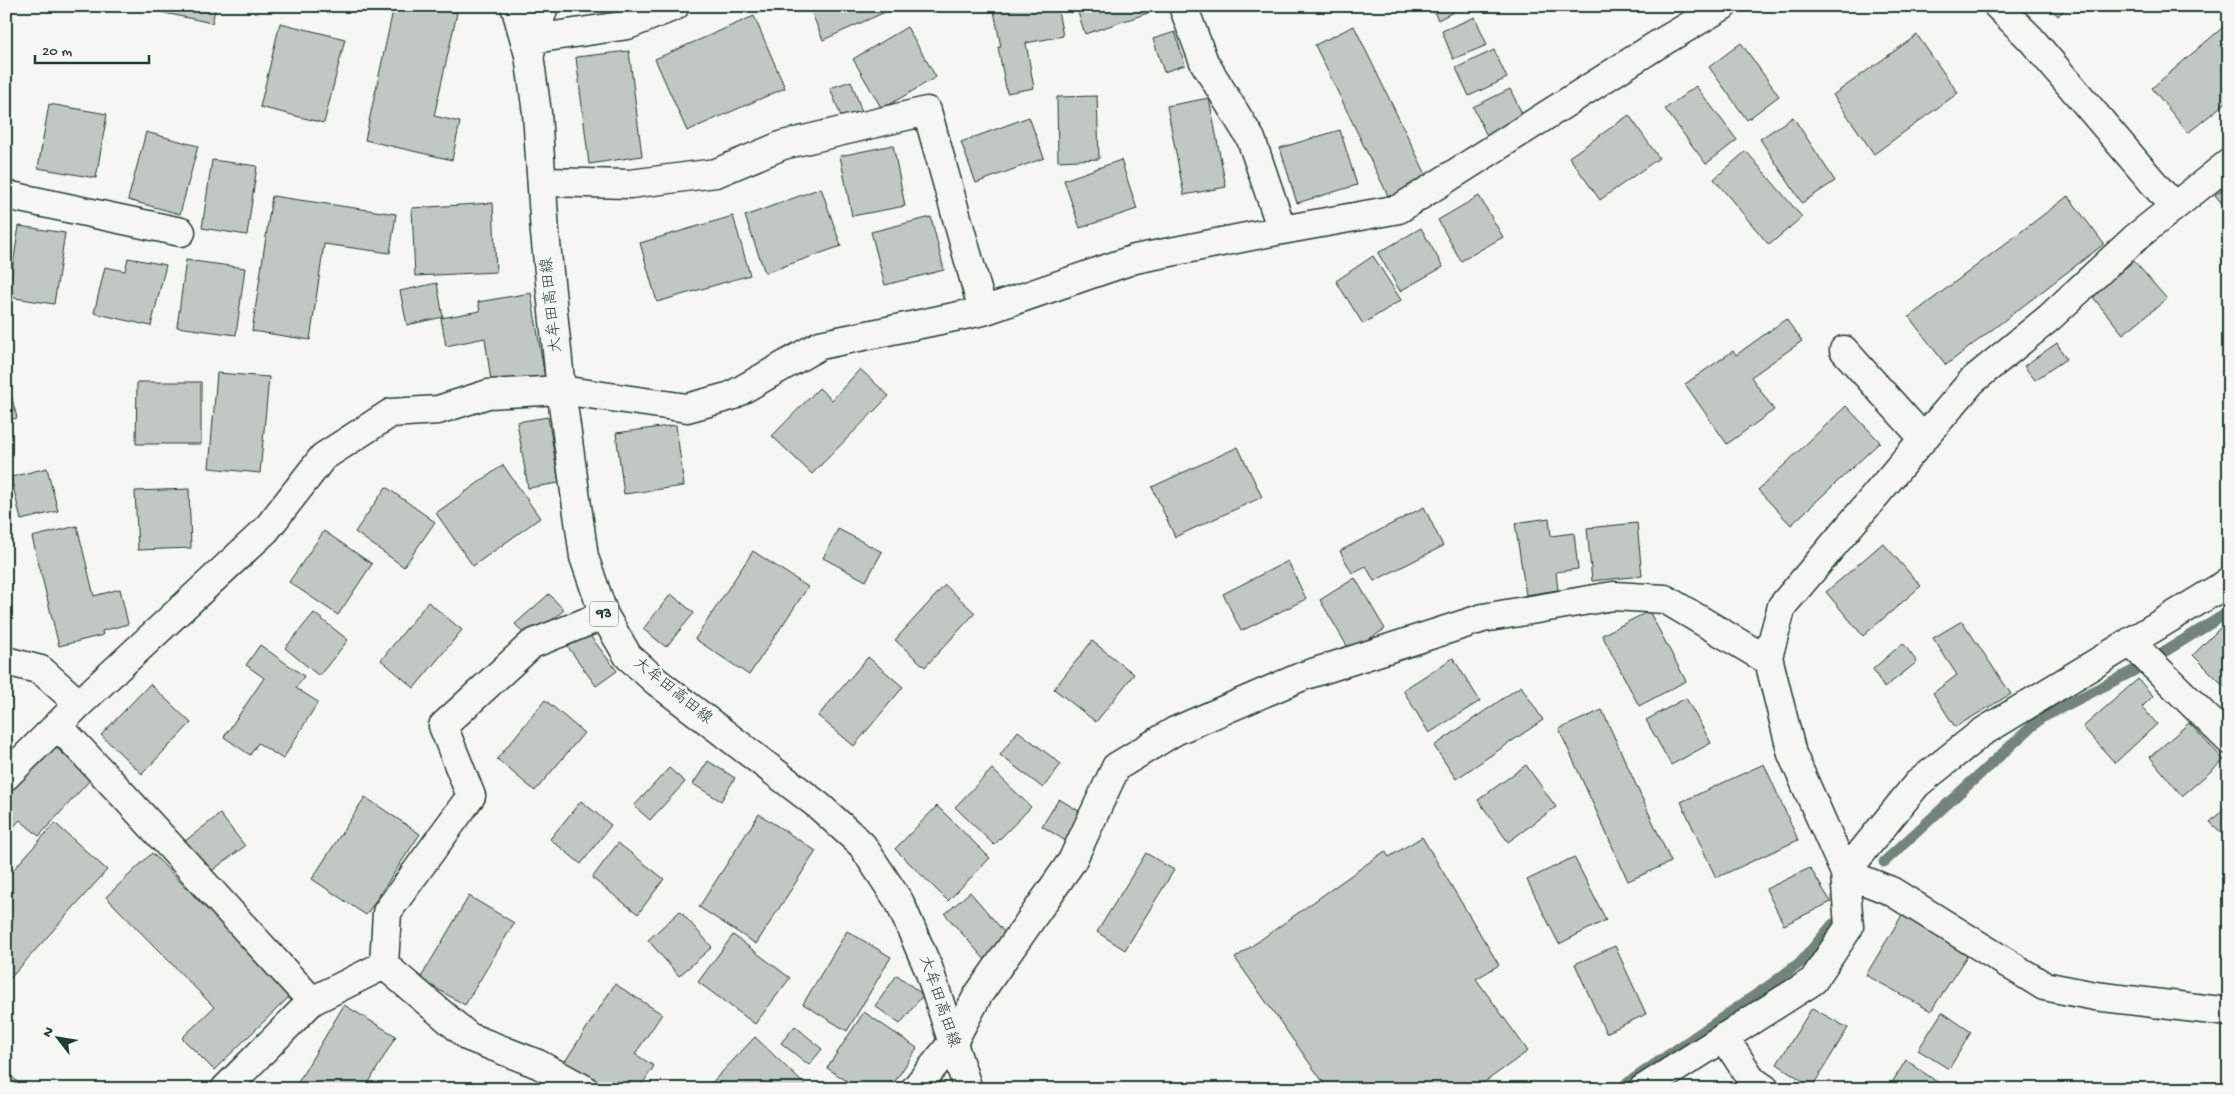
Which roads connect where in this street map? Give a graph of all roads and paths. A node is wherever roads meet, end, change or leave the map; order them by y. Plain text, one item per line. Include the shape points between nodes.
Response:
1 (515, 6) edge
2 (544, 6) edge
3 (675, 6) edge
4 (1183, 6) edge
5 (1723, 6) edge
6 (1998, 6) edge
7 (532, 47) junction
8 (2229, 163) edge
9 (542, 182) junction
10 (6, 195) edge
11 (2174, 207) junction
12 (1282, 230) junction
13 (181, 232) dead end
14 (983, 312) junction
15 (1844, 350) dead end
16 (561, 390) junction
17 (1923, 438) junction
18 (2229, 582) edge
19 (604, 615) junction
20 (2130, 642) junction
21 (6, 661) edge
22 (1769, 662) junction
23 (79, 704) junction
24 (57, 725) junction
25 (2229, 740) edge
26 (6, 776) edge
27 (1845, 873) junction
28 (384, 965) junction
29 (312, 1001) junction
30 (2229, 1012) edge
31 (1724, 1037) junction
32 (952, 1042) junction
33 (225, 1089) edge
34 (584, 1089) edge
35 (915, 1089) edge
36 (968, 1089) edge
37 (1643, 1089) edge
38 (1765, 1089) edge

1 - 7 street, 大牟田高田線 / 93
2 - 7 street
3 - 7 street via 628,25
4 - 12 street via 1204,62 1251,139
5 - 12 street via 1399,210
6 - 11 street via 2031,39
7 - 9 street, 大牟田高田線 / 93
8 - 11 street
9 - 14 street via 630,184 716,173 783,145 927,111
9 - 16 street, 大牟田高田線 / 93
10 - 13 street
11 - 17 street via 2135,238 2049,318 1972,380
12 - 14 street via 1135,259
14 - 16 street via 820,345 730,396 687,408
15 - 17 street
16 - 19 street, 大牟田高田線 / 93 via 584,557
16 - 23 street via 488,394 438,410 391,413 323,457 266,530
17 - 22 street via 1782,606
18 - 20 street
19 - 28 street via 532,644 443,726 471,796 387,912
19 - 32 street, 大牟田高田線 / 93 via 628,656 657,682 819,806 862,845 900,903 929,970
20 - 25 street
20 - 27 street via 1981,733 1917,784
21 - 23 street via 41,670
22 - 27 street via 1792,754
22 - 32 street via 1665,599 1613,596 1483,618 1303,676 1175,732 1116,766 1072,861 978,995
23 - 24 street
24 - 26 street
24 - 29 street via 144,815
27 - 30 street via 1891,891 2044,986 2095,996
27 - 31 street via 1849,928 1813,982
28 - 29 street
28 - 34 street via 469,1037 538,1064
29 - 33 street
31 - 37 street
31 - 38 street via 1752,1080
32 - 35 street
32 - 36 street, 大牟田高田線 / 93

